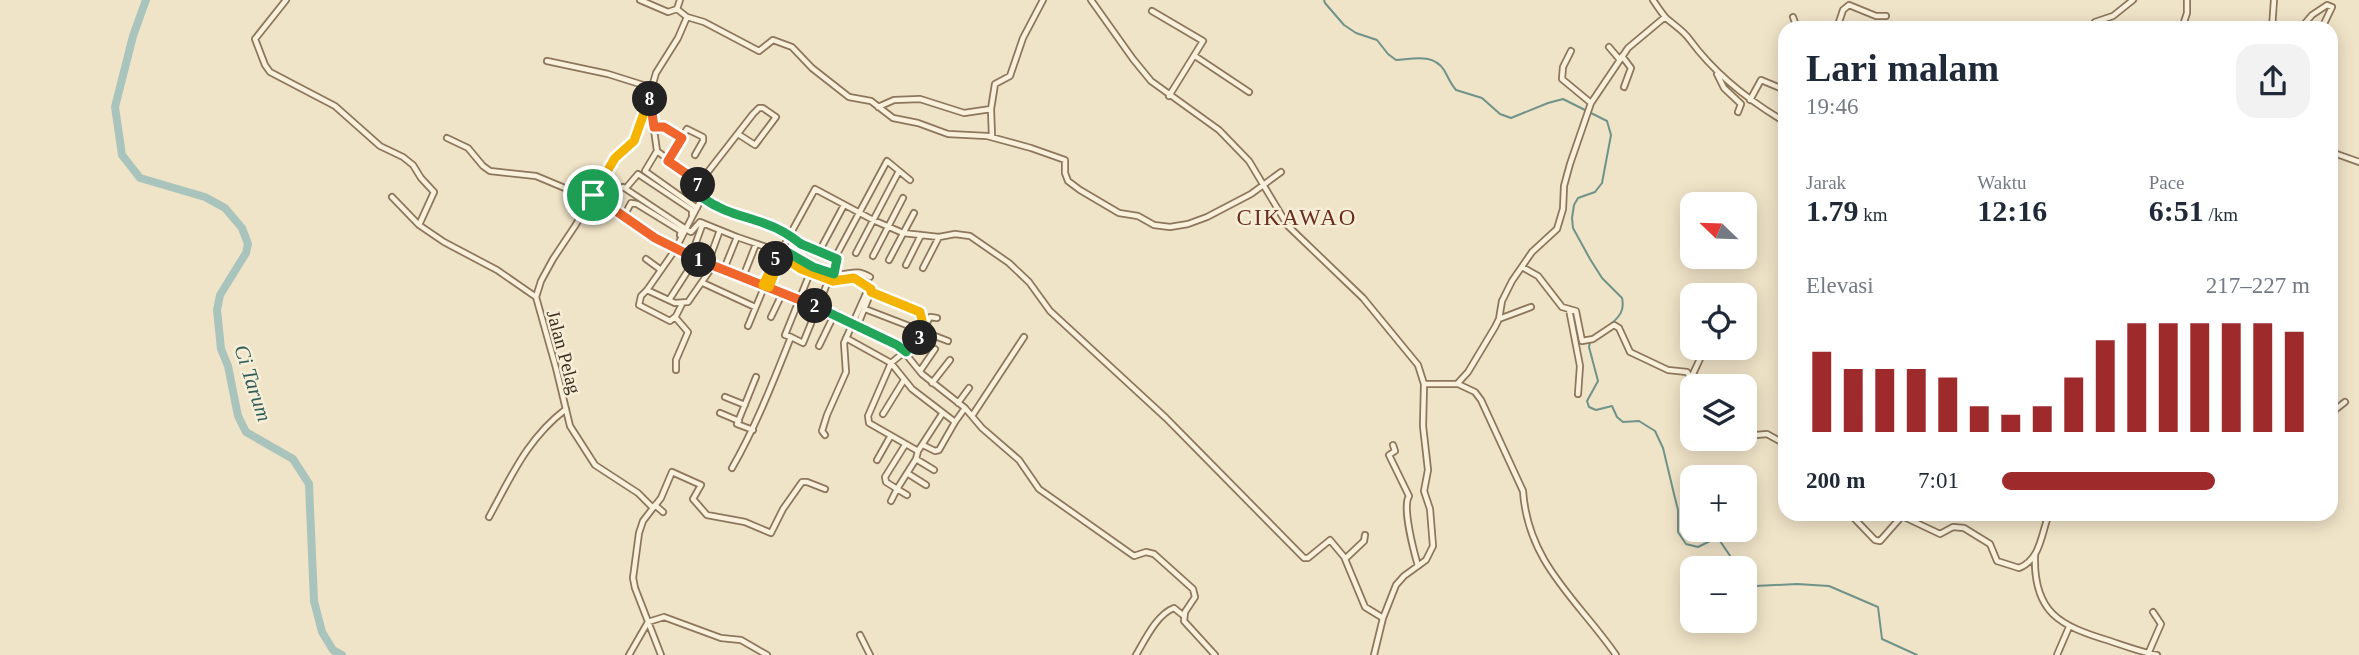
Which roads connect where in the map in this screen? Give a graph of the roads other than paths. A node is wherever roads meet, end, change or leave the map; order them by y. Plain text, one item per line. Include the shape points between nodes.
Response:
1 (286, 0) edge
2 (640, 0) edge
3 (680, 0) edge
4 (1043, 0) edge
5 (1091, 0) edge
6 (1653, 0) edge
7 (2133, 0) edge
8 (2187, 0) edge
9 (2274, 0) edge
10 (677, 9) junction
11 (1152, 12) dead end
12 (1885, 16) dead end
13 (687, 17) junction
14 (1665, 17) junction
15 (1793, 17) dead end
16 (1794, 21) edge
17 (1839, 21) edge
18 (2098, 21) edge
19 (2184, 21) edge
20 (2274, 21) edge
21 (2307, 21) edge
22 (2325, 21) edge
23 (1609, 47) dead end
24 (1572, 51) dead end
25 (1195, 56) junction
26 (1621, 58) junction
27 (547, 61) dead end
28 (1716, 70) junction
29 (652, 86) junction
30 (1624, 87) dead end
31 (1778, 87) edge
32 (1249, 92) dead end
33 (650, 96) junction
34 (1170, 96) junction
35 (1750, 100) junction
36 (1591, 103) junction
37 (878, 107) junction
38 (991, 109) junction
39 (1738, 112) dead end
40 (1778, 118) edge
41 (774, 122) junction
42 (654, 127) junction
43 (779, 128) dead end
44 (738, 134) junction
45 (992, 137) junction
46 (447, 138) dead end
47 (682, 138) junction
48 (657, 151) junction
49 (2338, 154) edge
50 (695, 155) dead end
51 (668, 161) junction
52 (2359, 162) edge
53 (899, 171) junction
54 (1281, 172) dead end
55 (910, 180) dead end
56 (697, 184) junction
57 (1264, 184) junction
58 (392, 197) dead end
59 (592, 197) junction
60 (703, 198) junction
61 (903, 198) dead end
62 (687, 200) junction
63 (845, 205) junction
64 (697, 208) junction
65 (859, 213) junction
66 (914, 213) dead end
67 (624, 216) junction
68 (873, 220) junction
69 (703, 223) junction
70 (419, 225) junction
71 (888, 227) junction
72 (685, 228) junction
73 (720, 230) junction
74 (904, 233) junction
75 (921, 235) junction
76 (737, 237) junction
77 (790, 237) junction
78 (939, 237) junction
79 (756, 244) junction
80 (674, 249) junction
81 (782, 249) junction
82 (820, 250) dead end
83 (856, 253) dead end
84 (836, 256) dead end
85 (693, 257) junction
86 (873, 257) dead end
87 (646, 260) dead end
88 (889, 260) dead end
89 (711, 264) junction
90 (772, 265) junction
91 (906, 265) dead end
92 (1522, 267) junction
93 (923, 268) dead end
94 (724, 269) junction
95 (661, 270) junction
96 (810, 273) junction
97 (834, 274) junction
98 (743, 277) junction
99 (870, 277) dead end
100 (830, 279) junction
101 (703, 283) junction
102 (765, 285) junction
103 (647, 290) junction
104 (870, 290) junction
105 (783, 292) junction
106 (536, 297) junction
107 (669, 300) junction
108 (800, 300) junction
109 (682, 304) junction
110 (755, 307) junction
111 (1531, 307) dead end
112 (818, 308) junction
113 (865, 309) junction
114 (1569, 309) junction
115 (834, 315) junction
116 (675, 317) junction
117 (771, 317) dead end
118 (937, 318) dead end
119 (1499, 319) junction
120 (748, 326) dead end
121 (855, 326) junction
122 (922, 331) junction
123 (791, 337) junction
124 (1024, 337) dead end
125 (846, 338) junction
126 (948, 341) dead end
127 (820, 346) dead end
128 (936, 349) dead end
129 (906, 352) junction
130 (950, 360) dead end
131 (891, 363) junction
132 (676, 370) dead end
133 (920, 371) junction
134 (1690, 374) edge
135 (756, 377) dead end
136 (904, 380) junction
137 (932, 383) junction
138 (1424, 384) junction
139 (1457, 384) junction
140 (969, 388) dead end
141 (1578, 394) dead end
142 (725, 397) dead end
143 (2345, 402) dead end
144 (958, 403) junction
145 (745, 405) junction
146 (965, 408) junction
147 (2338, 408) edge
148 (566, 409) junction
149 (720, 413) dead end
150 (883, 414) dead end
151 (942, 414) junction
152 (972, 416) junction
153 (739, 421) junction
154 (955, 422) junction
155 (753, 430) junction
156 (825, 435) dead end
157 (1757, 435) edge
158 (890, 437) junction
159 (1778, 440) edge
160 (923, 444) junction
161 (905, 445) junction
162 (1393, 445) dead end
163 (918, 451) junction
164 (916, 459) junction
165 (877, 460) dead end
166 (732, 468) dead end
167 (934, 470) dead end
168 (907, 473) junction
169 (926, 485) dead end
170 (825, 489) dead end
171 (897, 489) junction
172 (907, 495) dead end
173 (891, 501) dead end
174 (654, 506) junction
175 (663, 512) dead end
176 (489, 517) dead end
177 (1857, 521) edge
178 (1896, 521) edge
179 (1915, 521) edge
180 (2047, 521) edge
181 (1365, 535) dead end
182 (2035, 554) junction
183 (1345, 558) junction
184 (1418, 566) junction
185 (2153, 612) dead end
186 (1184, 616) junction
187 (1383, 618) junction
188 (648, 622) junction
189 (2069, 627) junction
190 (860, 635) dead end
191 (2148, 654) edge
192 (629, 655) edge
193 (662, 655) edge
194 (767, 655) edge
195 (870, 655) edge
196 (1136, 655) edge
197 (1215, 655) edge
198 (1374, 655) edge
199 (1616, 655) edge
200 (2057, 655) edge
201 (2157, 655) edge

1 - 70 street via 255,39 265,65 270,72 335,106 380,146 414,165 434,192
2 - 10 street via 664,12
3 - 10 street
4 - 38 street via 1010,76 995,84
5 - 34 street via 1133,59
6 - 14 street
7 - 18 street
8 - 19 street
9 - 20 street
10 - 13 street
11 - 25 street via 1203,41
12 - 17 street via 1849,5
13 - 29 street, Jalan Pelag
13 - 37 street via 759,51 773,40 789,45 849,97
14 - 26 street
14 - 28 street
15 - 16 street
21 - 22 street via 2327,5 2332,7
23 - 26 street
24 - 36 street via 1562,79
25 - 32 street
25 - 34 street
26 - 30 street via 1631,68
26 - 36 street
27 - 29 street
28 - 35 street
28 - 39 street via 1724,88 1740,103
29 - 33 street, Jalan Pelag
31 - 35 street via 1761,80
33 - 42 street
33 - 59 street, Jalan Pelag via 634,141 615,158
34 - 57 street via 1219,130
35 - 40 street
36 - 92 street via 1564,186 1558,229
37 - 38 street via 894,100 920,99 964,113
37 - 45 street via 893,118 948,134
38 - 45 street
41 - 43 street
41 - 44 street via 755,145
41 - 44 street via 776,116 759,108
42 - 47 street via 664,127
42 - 48 street
44 - 56 street
45 - 57 street via 1065,160 1070,183 1119,213 1159,226 1198,221
46 - 59 street via 468,148 490,171 536,176
47 - 50 street via 687,130 703,137
47 - 51 street
48 - 51 street
48 - 62 street via 645,171
49 - 52 street
51 - 56 street
53 - 55 street
53 - 65 street via 887,161
53 - 68 street
54 - 57 street
56 - 60 street
56 - 62 street
57 - 138 street via 1288,226 1363,298 1418,365
58 - 70 street
59 - 67 street
59 - 106 street, Jalan Pelag
60 - 64 street
60 - 77 street
61 - 71 street
62 - 64 street
63 - 65 street
63 - 77 street via 815,189
63 - 82 street
64 - 72 street
65 - 68 street
65 - 84 street
66 - 74 street
67 - 80 street
67 - 80 street via 634,203 677,229 681,233
68 - 71 street
68 - 83 street
69 - 72 street via 691,232
69 - 73 street
69 - 85 street
70 - 106 street
71 - 74 street
71 - 86 street
72 - 72 street via 625,188 636,174 692,210
72 - 80 street
73 - 76 street
73 - 89 street
74 - 75 street
74 - 88 street
75 - 78 street
75 - 91 street
76 - 79 street
76 - 94 street
77 - 81 street
77 - 97 street via 837,259
78 - 93 street
78 - 183 street via 970,236 1009,264 1058,319 1166,418 1304,558 1330,540
79 - 90 street via 774,251
79 - 98 street
80 - 85 street
80 - 95 street
81 - 90 street
81 - 97 street
85 - 89 street
85 - 107 street
87 - 95 street
89 - 94 street
89 - 101 street
90 - 102 street
92 - 114 street via 1538,276 1562,307
92 - 119 street via 1507,290
94 - 98 street
95 - 103 street
96 - 100 street
96 - 102 street via 782,257
96 - 108 street
97 - 99 street via 855,271
98 - 102 street
100 - 104 street via 854,278
100 - 112 street
101 - 109 street via 692,299
101 - 110 street
102 - 105 street
102 - 110 street
103 - 107 street
103 - 116 street via 639,305 670,321
104 - 113 street
104 - 121 street
104 - 122 street via 920,312
105 - 108 street
105 - 117 street
106 - 148 street, Jalan Pelag
107 - 109 street
108 - 112 street
108 - 123 street via 785,335
109 - 116 street
110 - 120 street
111 - 119 street
112 - 115 street
112 - 123 street via 803,343
113 - 121 street
113 - 122 street
114 - 134 street via 1576,310 1584,342 1614,325 1630,352 1668,370
114 - 141 street via 1580,366
115 - 121 street
115 - 127 street
116 - 132 street via 688,332
118 - 122 street via 928,318
119 - 139 street
121 - 125 street
121 - 129 street
122 - 126 street
122 - 129 street via 916,347
123 - 155 street
124 - 152 street
125 - 131 street
125 - 156 street via 846,372 824,422
128 - 133 street
129 - 131 street
129 - 133 street
130 - 137 street
131 - 136 street
131 - 158 street via 868,416 870,425
133 - 137 street
135 - 145 street
136 - 150 street
136 - 151 street
137 - 144 street
138 - 139 street
138 - 184 street via 1428,470 1424,491 1433,546
139 - 199 street via 1481,400 1523,491 1545,563
140 - 144 street
142 - 145 street
143 - 147 street
144 - 146 street
145 - 153 street
146 - 152 street
146 - 154 street
148 - 174 street, Jalan Pelag via 570,426 595,465
148 - 176 street via 534,438
149 - 153 street
151 - 154 street
151 - 160 street
152 - 186 street via 1021,462 1043,492 1134,556 1154,554 1184,581 1195,595
153 - 155 street via 737,424
154 - 160 street via 938,451
155 - 166 street
157 - 159 street
158 - 161 street
158 - 165 street
160 - 163 street
161 - 163 street
161 - 171 street via 885,479
162 - 184 street via 1395,451 1389,454 1409,496 1405,501
163 - 164 street
164 - 167 street
164 - 168 street
168 - 169 street
168 - 171 street
170 - 174 street via 802,482 771,533 746,522 707,515 692,499 701,485 673,472
171 - 172 street
171 - 173 street
174 - 175 street, Jalan Pelag
174 - 188 street via 641,527 633,578
177 - 178 street via 1880,541
179 - 182 street via 1940,534 1953,527 1964,528 1990,544 1997,561 2015,568 2023,567
180 - 182 street
181 - 183 street
182 - 189 street via 2036,581 2046,608
183 - 187 street via 1365,607
184 - 187 street via 1396,585
185 - 191 street via 2161,624
186 - 196 street via 1169,609
186 - 197 street
187 - 198 street
188 - 192 street
188 - 193 street
188 - 194 street via 664,617 721,638 738,639
189 - 191 street
189 - 200 street
190 - 195 street
191 - 201 street

